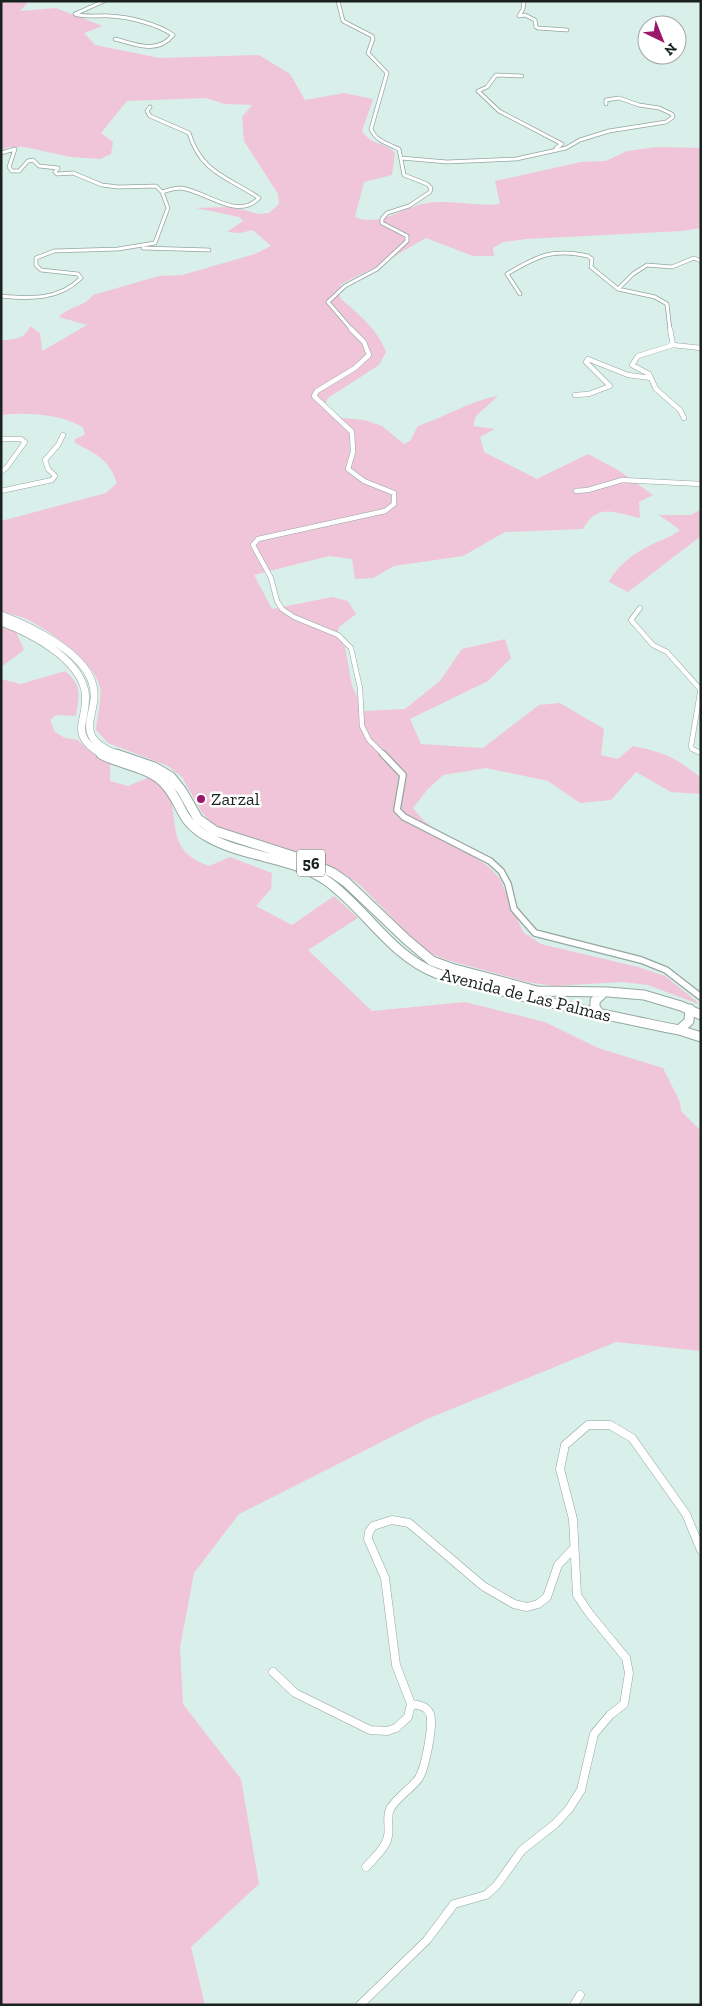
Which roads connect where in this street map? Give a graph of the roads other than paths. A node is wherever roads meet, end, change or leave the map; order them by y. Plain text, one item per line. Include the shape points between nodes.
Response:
1 (104, 1) edge
2 (338, 1) edge
3 (524, 1) edge
4 (567, 30) dead end
5 (115, 39) dead end
6 (522, 76) dead end
7 (606, 104) dead end
8 (150, 107) dead end
9 (1, 153) edge
10 (401, 158) junction
11 (516, 159) junction
12 (162, 192) junction
13 (133, 247) junction
14 (209, 250) dead end
15 (701, 261) edge
16 (618, 289) junction
17 (520, 294) dead end
18 (1, 296) edge
19 (673, 345) junction
20 (701, 348) edge
21 (651, 378) junction
22 (575, 395) dead end
23 (684, 418) dead end
24 (63, 435) dead end
25 (1, 439) edge
26 (1, 472) edge
27 (701, 484) edge
28 (1, 491) edge
29 (576, 491) dead end
30 (640, 608) dead end
31 (1, 615) edge
32 (1, 622) edge
33 (700, 688) edge
34 (701, 753) edge
35 (604, 992) junction
36 (701, 997) edge
37 (690, 1009) junction
38 (599, 1013) junction
39 (701, 1015) edge
40 (679, 1030) junction
41 (701, 1037) edge
42 (574, 1548) junction
43 (701, 1550) edge
44 (273, 1672) dead end
45 (411, 1704) junction
46 (366, 1867) dead end
47 (580, 1995) dead end
48 (360, 2005) edge
49 (574, 2005) edge

1 - 5 street via 75,14 80,17 111,16 162,27 173,35 155,48
2 - 10 street via 345,22 372,36 368,53 387,73 371,129 376,138 400,149
3 - 4 street via 518,15 535,20 538,28
6 - 11 street via 496,75 487,87 478,91 499,111 562,145
7 - 11 street via 606,100 619,98 658,108 673,117 666,122 609,130 566,148
8 - 12 street via 147,111 150,116 189,133 194,149 216,174 259,198 251,204 235,206 185,189
9 - 12 street via 15,149 10,167 12,172 19,171 33,160 39,166 58,168 57,174 73,172 118,187 153,185
10 - 11 street via 447,162
10 - 36 street via 404,175 427,184 430,192 409,206 384,215 382,223 402,232 407,241 376,269 345,286 328,302 364,342 369,355 314,396 352,432 353,452 348,469 357,479 394,492 395,502 385,510 258,539 254,548 270,576 281,608 294,617 334,633 352,650 362,704 362,728 368,739 403,775 397,810 404,817 490,861 508,884 514,909 535,933 641,960 666,970
12 - 13 street via 168,211 157,240
13 - 14 street
13 - 18 street via 46,253 36,258 38,268 78,274 81,278 76,285 45,296
15 - 16 street via 694,258 672,267 647,265
16 - 17 street via 591,267 592,259 588,256 555,252 544,253 507,274
16 - 19 street via 655,297 667,304
19 - 20 street
19 - 21 street via 635,358 633,367
21 - 22 street via 628,375 588,360 586,362 610,386
21 - 23 street via 656,389 680,410
24 - 28 street via 45,460 54,479
25 - 26 street via 25,442
27 - 29 street via 620,480 584,492
30 - 33 street via 631,620
31 - 35 main road, Avenida de Las Palmas / 56 via 45,635 84,667 94,690 88,720 94,739 112,752 169,775 191,812 209,828 333,873 437,964 537,990
32 - 38 main road, Avenida de Las Palmas / 56 via 41,640 77,673 85,692 81,729 86,742 96,751 163,782 183,818 195,830 219,843 324,879 406,955 430,971 534,1000
33 - 34 street via 691,746
35 - 37 main road, Avenida de Las Palmas / 56 via 650,995
35 - 38 main road via 594,1001
37 - 39 main road, Avenida de Las Palmas / 56
37 - 40 main road via 689,1021
38 - 40 main road, Avenida de Las Palmas / 56
40 - 41 main road, Avenida de Las Palmas / 56
42 - 43 street via 573,1519 560,1468 561,1455 565,1445 581,1429 598,1424 610,1425 632,1438 686,1514
42 - 45 street via 562,1557 555,1569 546,1598 527,1607 510,1603 474,1579 409,1523 391,1519 377,1523 368,1536 368,1545 385,1578 396,1665
42 - 48 street via 577,1595 626,1658 630,1673 624,1704 594,1734 580,1790 570,1809 522,1850 486,1895 454,1904 427,1940
44 - 45 street via 294,1693 370,1730 396,1728 408,1717
45 - 46 street via 424,1706 432,1719 423,1772 391,1809 386,1842
47 - 49 street

